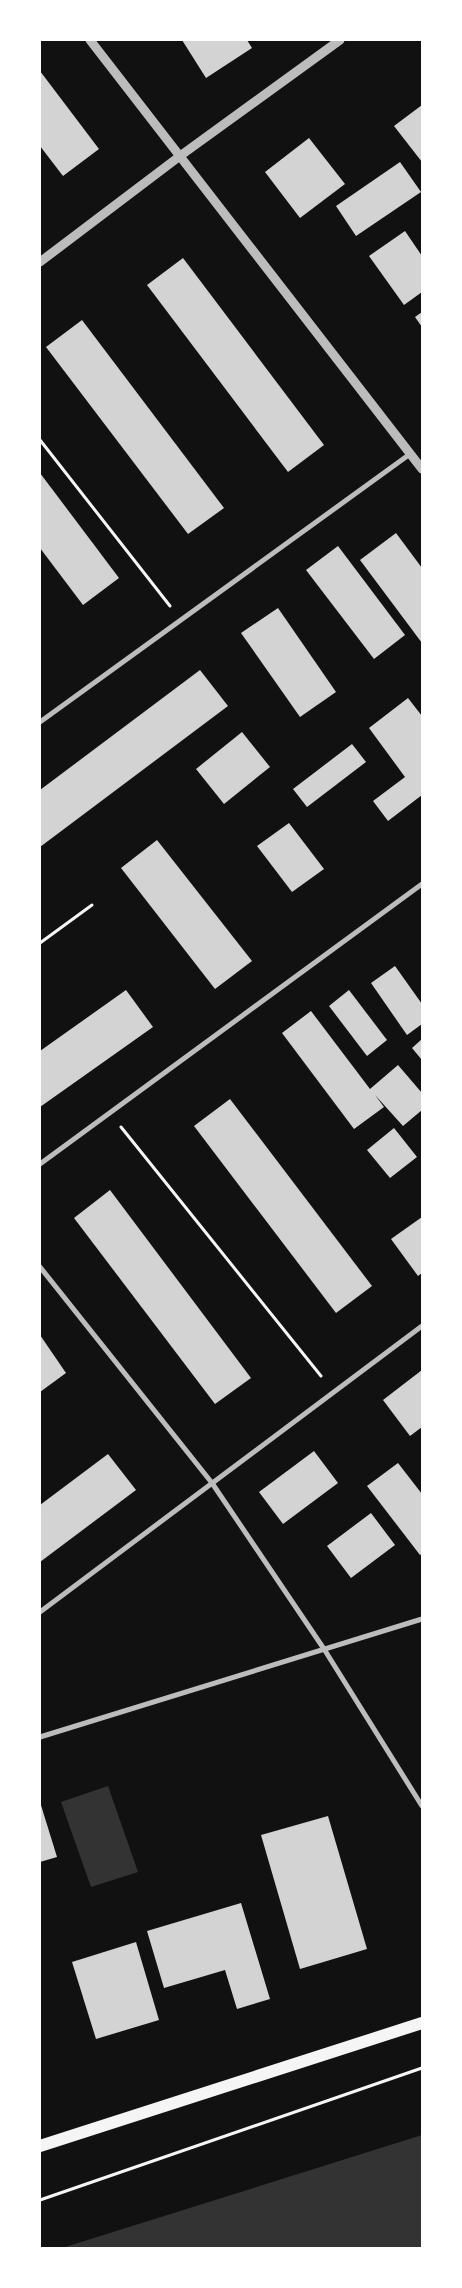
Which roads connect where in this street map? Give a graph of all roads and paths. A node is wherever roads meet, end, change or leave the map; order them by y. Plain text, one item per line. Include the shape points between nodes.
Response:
1 (90, 40) edge
2 (340, 40) edge
3 (180, 156) junction
4 (40, 262) edge
5 (40, 440) edge
6 (410, 454) junction
7 (422, 469) edge
8 (181, 620) junction
9 (40, 722) edge
10 (422, 884) edge
11 (92, 905) dead end
12 (40, 944) edge
13 (110, 1113) junction
14 (40, 1164) edge
15 (40, 1267) edge
16 (422, 1326) edge
17 (334, 1392) junction
18 (212, 1483) junction
19 (40, 1612) edge
20 (422, 1619) edge
21 (324, 1649) junction
22 (40, 1737) edge
23 (422, 1806) edge
24 (422, 2023) edge
25 (422, 2068) edge
26 (40, 2146) edge
27 (40, 2200) edge

1 - 3 street
2 - 3 street
3 - 4 street
3 - 6 street
5 - 8 path
6 - 7 street
6 - 8 street
8 - 9 street
10 - 13 street
11 - 12 path
13 - 14 street
13 - 17 path
15 - 18 street
16 - 17 street
17 - 18 street
18 - 19 street
18 - 21 street
20 - 21 street
21 - 22 street
21 - 23 street
24 - 26 main road
25 - 27 path

